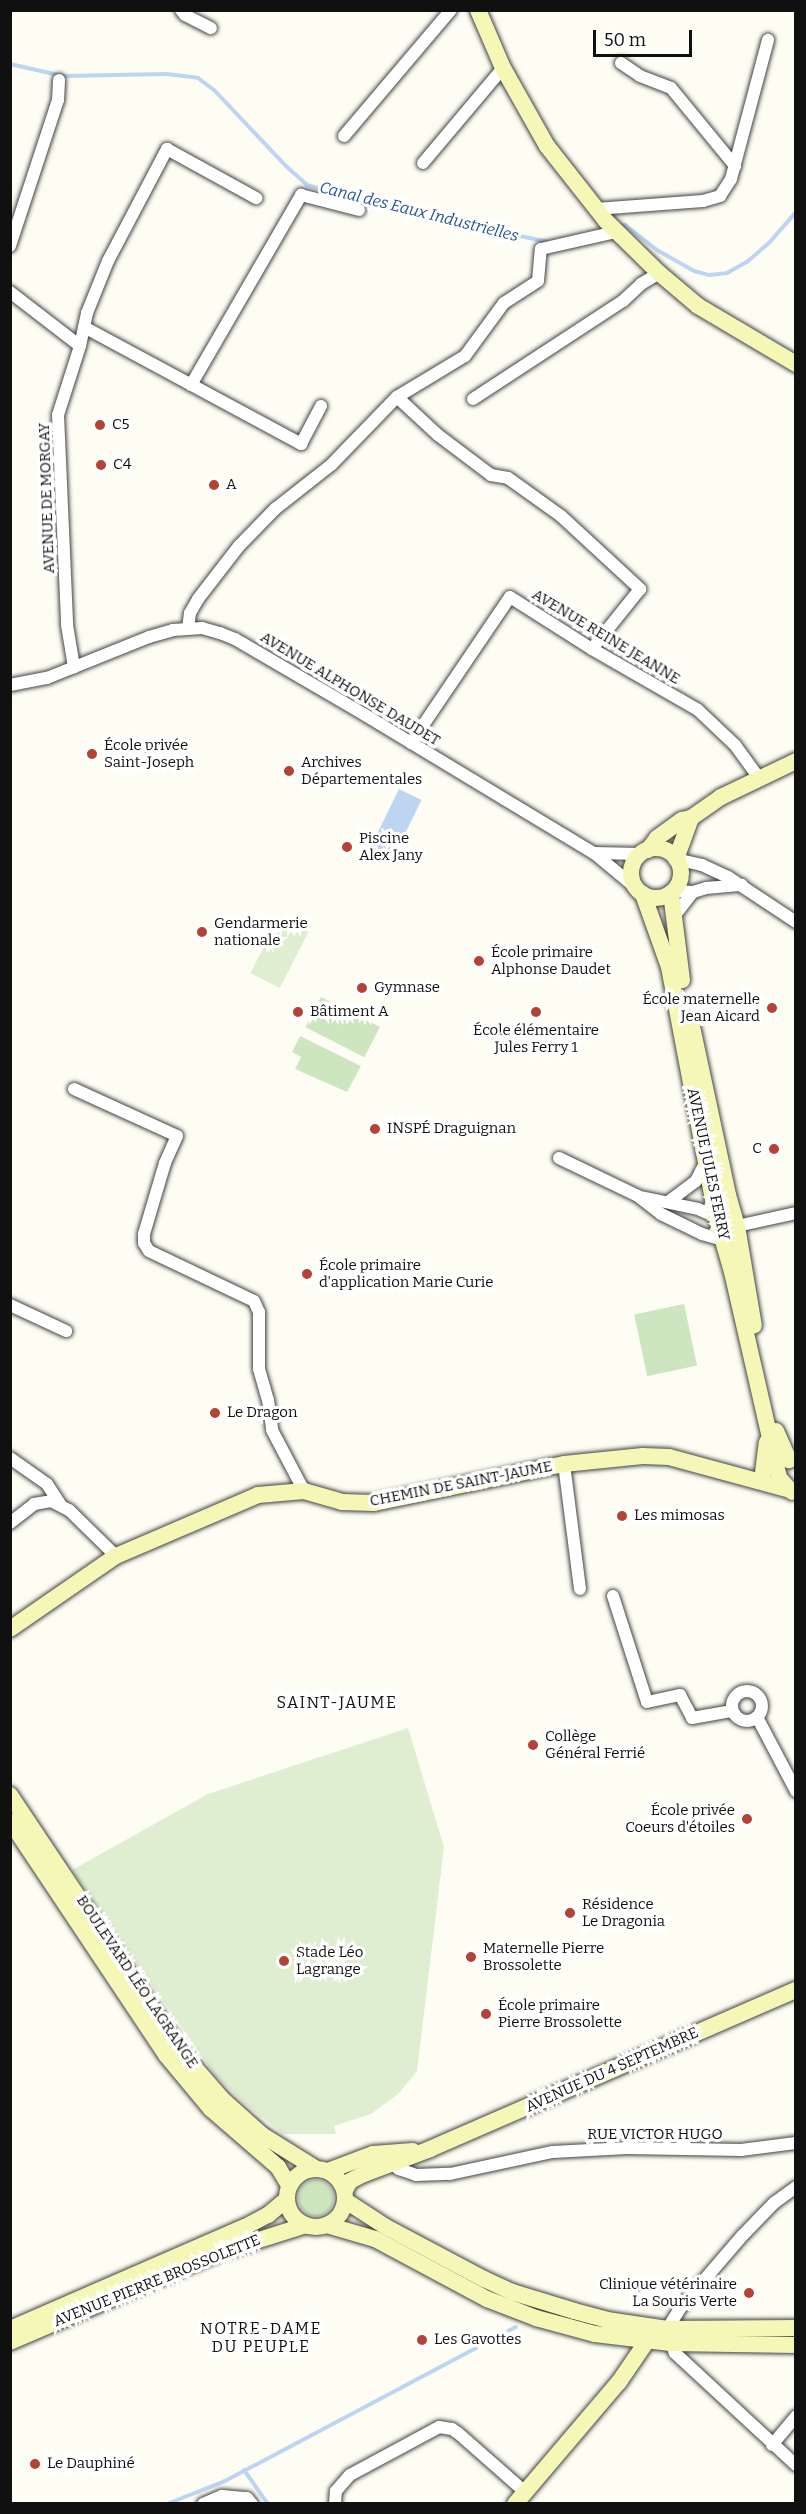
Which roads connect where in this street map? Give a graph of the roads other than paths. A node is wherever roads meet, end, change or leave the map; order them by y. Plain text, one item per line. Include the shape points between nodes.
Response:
1 (181, 10) edge
2 (451, 10) edge
3 (478, 10) edge
4 (210, 28) dead end
5 (768, 40) dead end
6 (621, 63) dead end
7 (503, 68) junction
8 (59, 80) dead end
9 (344, 136) dead end
10 (423, 163) dead end
11 (735, 166) junction
12 (256, 198) dead end
13 (359, 210) dead end
14 (608, 223) junction
15 (10, 246) edge
16 (659, 273) junction
17 (10, 292) edge
18 (84, 327) junction
19 (80, 346) junction
20 (795, 364) edge
21 (191, 385) junction
22 (397, 397) junction
23 (472, 399) dead end
24 (321, 406) dead end
25 (188, 628) junction
26 (592, 649) junction
27 (74, 667) junction
28 (10, 685) edge
29 (411, 743) junction
30 (795, 761) edge
31 (758, 777) junction
32 (692, 818) junction
33 (644, 852) junction
34 (594, 853) junction
35 (676, 858) junction
36 (744, 885) junction
37 (639, 891) junction
38 (672, 892) junction
39 (693, 892) junction
40 (675, 915) junction
41 (795, 922) edge
42 (74, 1089) dead end
43 (559, 1158) dead end
44 (706, 1161) junction
45 (638, 1196) junction
46 (668, 1202) junction
47 (795, 1213) edge
48 (716, 1216) junction
49 (737, 1226) junction
50 (723, 1240) junction
51 (10, 1305) edge
52 (66, 1331) dead end
53 (10, 1458) edge
54 (564, 1464) junction
55 (782, 1466) edge
56 (736, 1476) junction
57 (304, 1491) junction
58 (791, 1492) edge
59 (60, 1504) junction
60 (10, 1523) edge
61 (116, 1556) junction
62 (580, 1589) dead end
63 (613, 1596) dead end
64 (10, 1629) edge
65 (732, 1711) junction
66 (757, 1717) junction
67 (795, 1791) edge
68 (10, 1795) edge
69 (10, 1821) edge
70 (795, 1991) edge
71 (795, 2143) edge
72 (397, 2158) junction
73 (322, 2170) junction
74 (795, 2187) edge
75 (288, 2192) junction
76 (345, 2195) junction
77 (306, 2225) junction
78 (327, 2225) junction
79 (795, 2328) edge
80 (10, 2329) edge
81 (668, 2336) junction
82 (647, 2341) junction
83 (10, 2342) edge
84 (795, 2344) edge
85 (795, 2416) edge
86 (772, 2445) junction
87 (795, 2465) edge
88 (520, 2498) edge
89 (203, 2504) edge
90 (252, 2504) edge
91 (335, 2504) edge

1 - 4 street
2 - 9 street
3 - 7 main road
5 - 11 street
6 - 11 street via 640,76 671,88
7 - 10 street
7 - 14 main road via 547,146
8 - 15 street via 58,100
11 - 14 street via 727,189 712,200
12 - 18 street, AVENUE DE MORGAY via 167,149 108,261
13 - 21 street via 301,195
14 - 16 main road
14 - 22 street via 541,249 538,281 504,303 465,356
16 - 20 main road via 698,306
16 - 23 street via 623,301
17 - 19 street
18 - 19 street, AVENUE DE MORGAY
18 - 21 street
19 - 27 street, AVENUE DE MORGAY via 58,416 67,625
21 - 24 street via 301,444
22 - 25 street via 331,465 275,509 238,546 189,613
22 - 26 street via 438,435 491,475 508,478 561,516 640,589
25 - 27 street, AVENUE ALPHONSE DAUDET via 149,637
25 - 29 street, AVENUE ALPHONSE DAUDET via 202,628 235,639
26 - 29 street, AVENUE REINE JEANNE via 510,597
26 - 31 street, AVENUE REINE JEANNE via 698,710 735,745
27 - 28 street, AVENUE ALPHONSE DAUDET via 47,678
29 - 34 street, AVENUE ALPHONSE DAUDET
30 - 31 main road
31 - 32 main road via 721,796
32 - 33 main road via 682,820
32 - 35 main road
33 - 34 street, AVENUE ALPHONSE DAUDET
33 - 35 main road via 663,849
33 - 37 main road via 631,870
34 - 37 street, AVENUE ALPHONSE DAUDET
35 - 36 street via 702,865
35 - 38 main road via 681,875
36 - 39 street
36 - 41 street
37 - 38 main road via 661,898
37 - 44 main road, AVENUE JULES FERRY via 669,967
38 - 39 street
38 - 40 main road, AVENUE JULES FERRY
39 - 40 street
40 - 49 main road, AVENUE JULES FERRY via 681,972
42 - 57 street via 177,1136 165,1162 144,1243 149,1251 254,1301 259,1312 259,1369 272,1430
43 - 45 street
44 - 46 street via 696,1181
44 - 48 main road, AVENUE JULES FERRY
45 - 46 street
45 - 50 street via 662,1214
46 - 48 street
47 - 49 street
48 - 49 street
48 - 50 main road, AVENUE JULES FERRY
49 - 50 street
49 - 55 main road, AVENUE JULES FERRY
50 - 55 main road, AVENUE JULES FERRY via 768,1432
51 - 52 street
53 - 59 street via 47,1484
54 - 56 main road, CHEMIN DE SAINT-JAUME via 660,1457
54 - 57 main road, CHEMIN DE SAINT-JAUME via 374,1503 342,1502
54 - 62 street
55 - 56 main road, CHEMIN DE SAINT-JAUME
55 - 58 main road via 779,1478
56 - 58 main road, CHEMIN DE SAINT-JAUME
57 - 61 main road, CHEMIN DE SAINT-JAUME via 258,1495
59 - 60 street via 34,1504
59 - 61 street
61 - 64 main road, CHEMIN DE SAINT-JAUME
63 - 65 street via 647,1702 680,1695 692,1718
65 - 66 street via 742,1720
65 - 66 street via 735,1696 749,1690 758,1695 762,1704
66 - 67 street
68 - 73 main road, BOULEVARD LÉO LAGRANGE via 182,2052 223,2100 262,2135
69 - 75 main road, BOULEVARD LÉO LAGRANGE via 166,2055 211,2109 278,2167
70 - 72 main road, AVENUE DU 4 SEPTEMBRE via 429,2149
71 - 72 street, RUE VICTOR HUGO via 741,2150 627,2148 553,2152 450,2174 416,2175
72 - 73 main road via 373,2154
72 - 76 main road via 357,2177
73 - 75 main road via 300,2172
73 - 76 main road via 336,2175
74 - 81 street via 742,2236 681,2307
75 - 77 main road via 292,2215
75 - 80 main road, AVENUE PIERRE BROSSOLETTE via 268,2215 245,2227
76 - 78 main road via 340,2216
76 - 81 main road via 453,2264 512,2292
77 - 78 main road
77 - 83 main road, AVENUE PIERRE BROSSOLETTE via 218,2253
78 - 82 main road via 375,2240 460,2286 536,2318 604,2336
79 - 81 main road
81 - 82 main road
81 - 84 main road
81 - 86 street via 675,2353
82 - 88 main road via 623,2378
85 - 86 street
86 - 87 street
88 - 91 street via 458,2433 439,2427 350,2475 336,2491
89 - 90 street via 222,2496 247,2498

